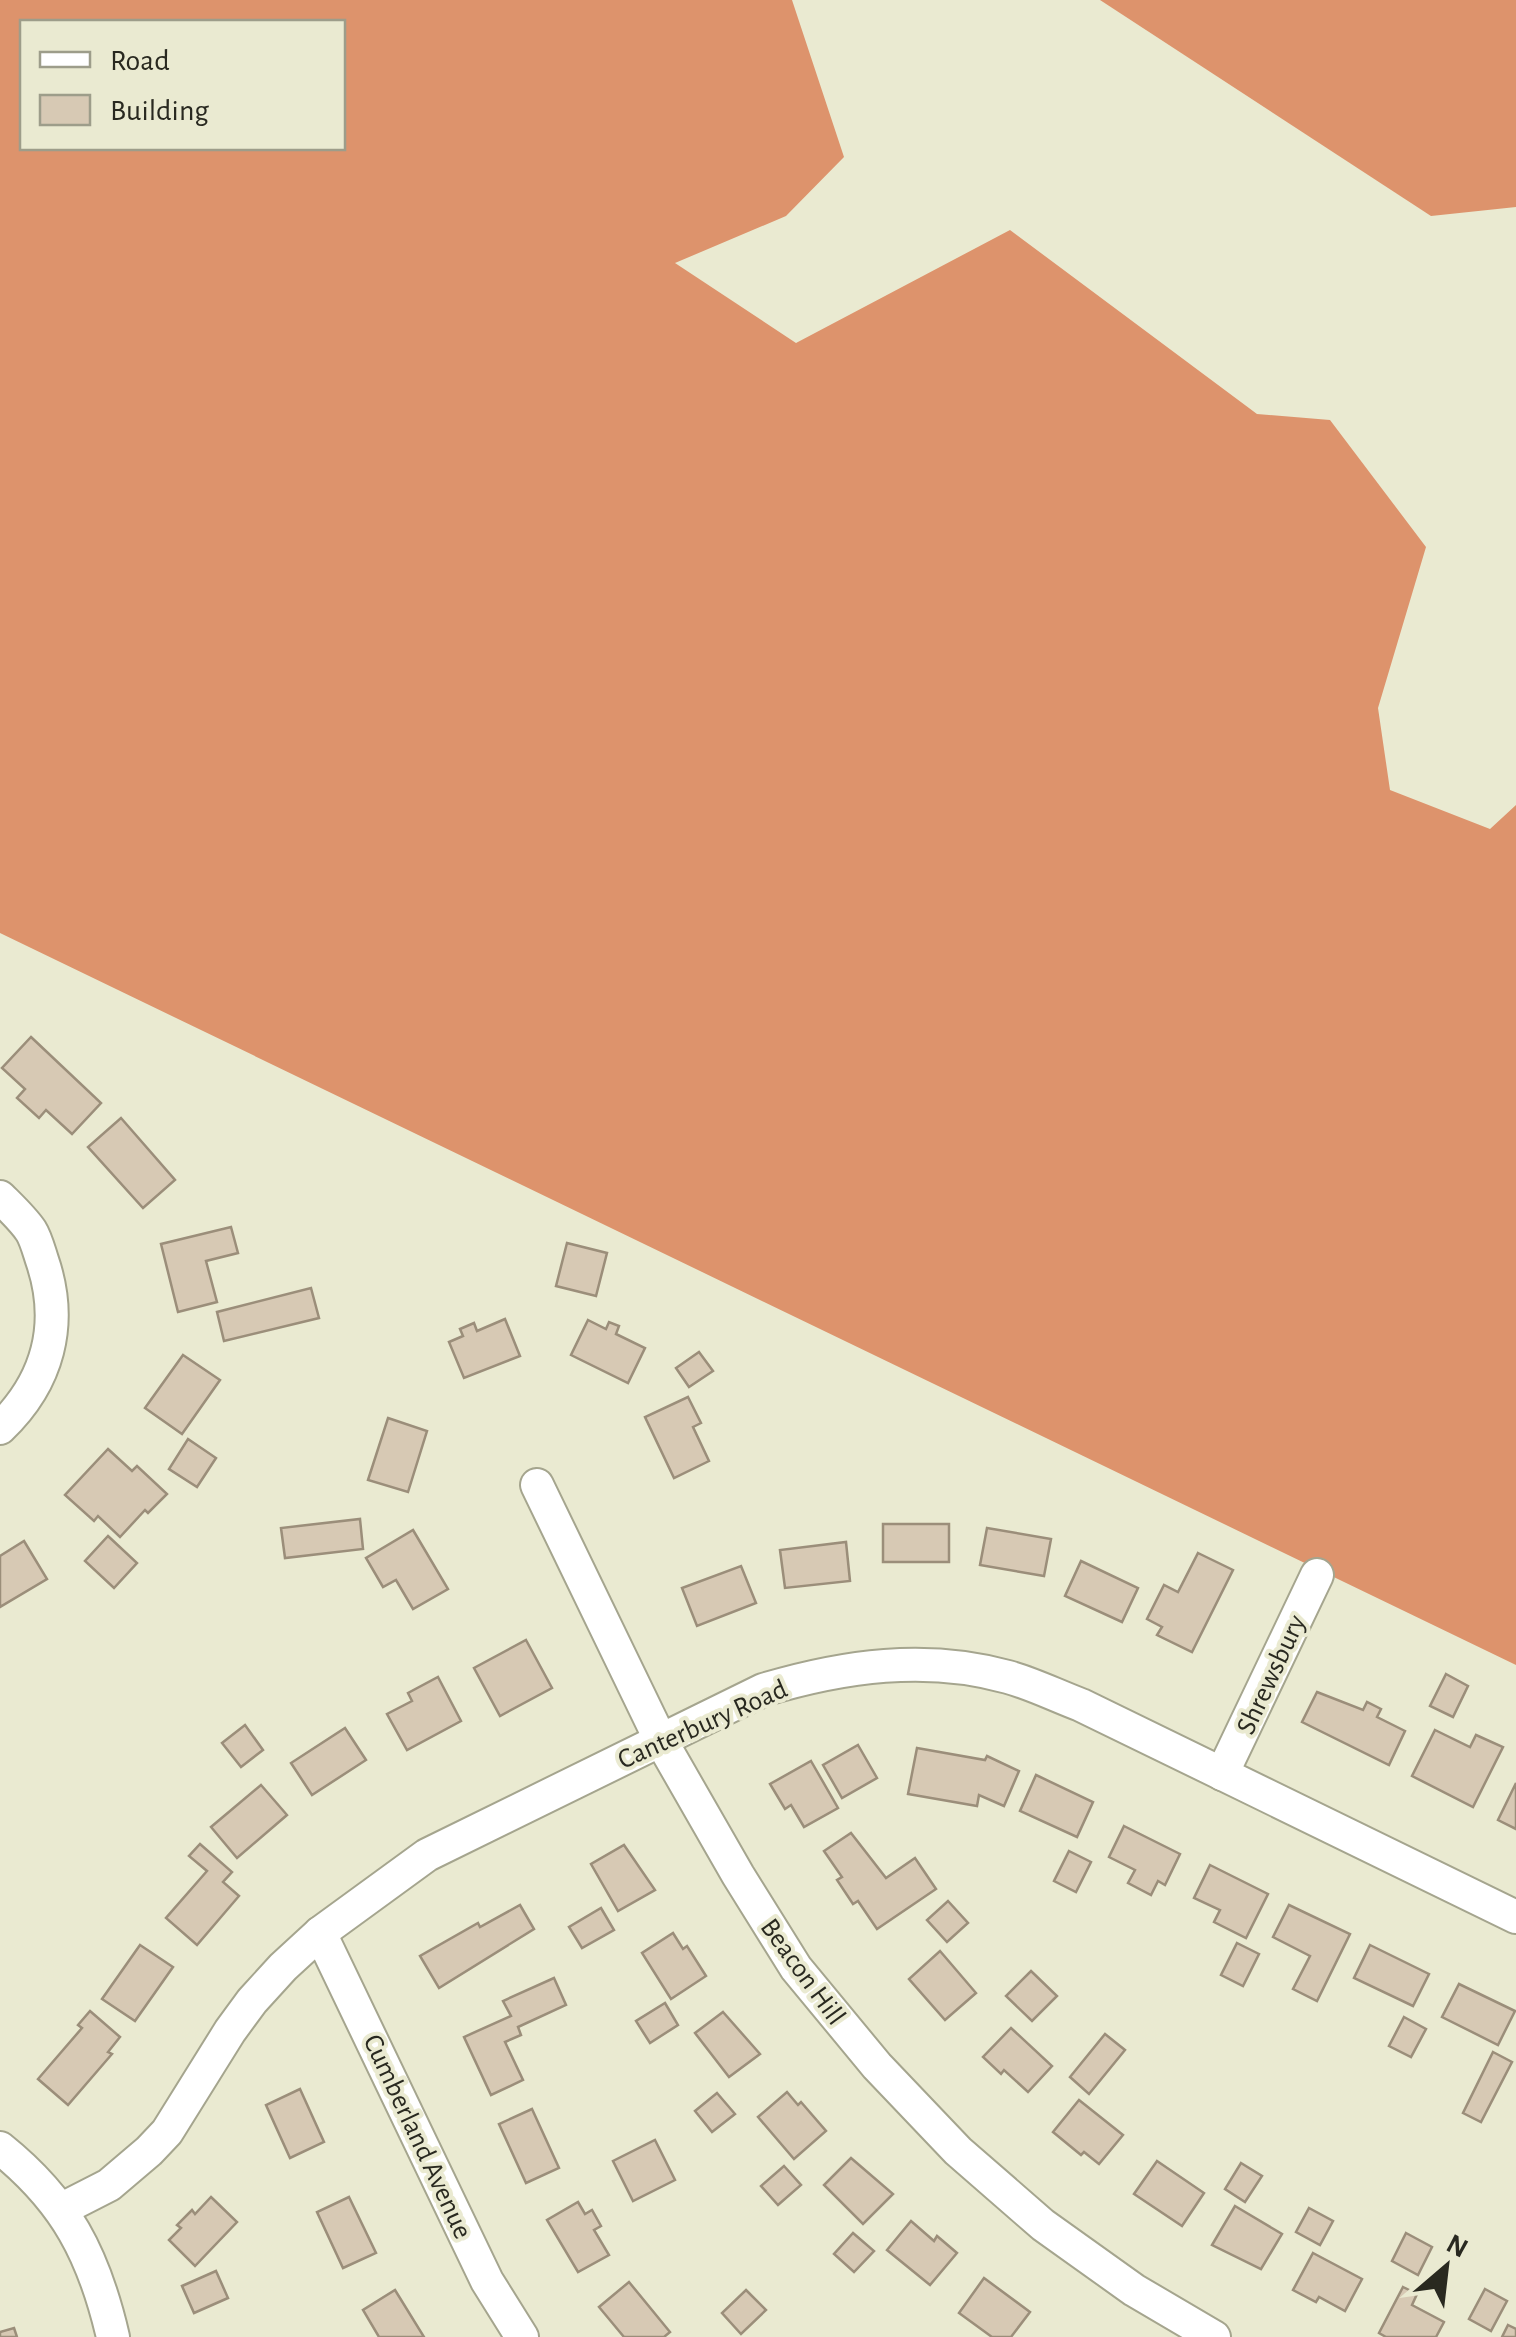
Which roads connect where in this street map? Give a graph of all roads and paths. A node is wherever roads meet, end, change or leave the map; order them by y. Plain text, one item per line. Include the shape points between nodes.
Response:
1 (0, 1197) edge
2 (0, 1428) edge
3 (537, 1485) dead end
4 (1317, 1575) dead end
5 (660, 1739) junction
6 (1222, 1774) junction
7 (1516, 1917) edge
8 (320, 1933) junction
9 (0, 2148) edge
10 (62, 2209) junction
11 (112, 2337) edge
12 (522, 2337) edge
13 (1214, 2337) edge

1 - 2 street via 32,1232 50,1283 52,1325 44,1369 22,1407
3 - 5 street, Beacon Hill
4 - 6 street, Shrewsbury
5 - 6 street, Canterbury Road via 763,1690 817,1674 940,1664 1008,1677 1082,1705
5 - 8 street, Canterbury Road via 427,1855
5 - 13 street, Beacon Hill via 796,1968 877,2066 1042,2225
6 - 7 street, Canterbury Road
8 - 10 street, Canterbury Road via 252,2001 166,2132 109,2185
8 - 12 street, Cumberland Avenue via 488,2281
9 - 10 street
10 - 11 street via 87,2255

